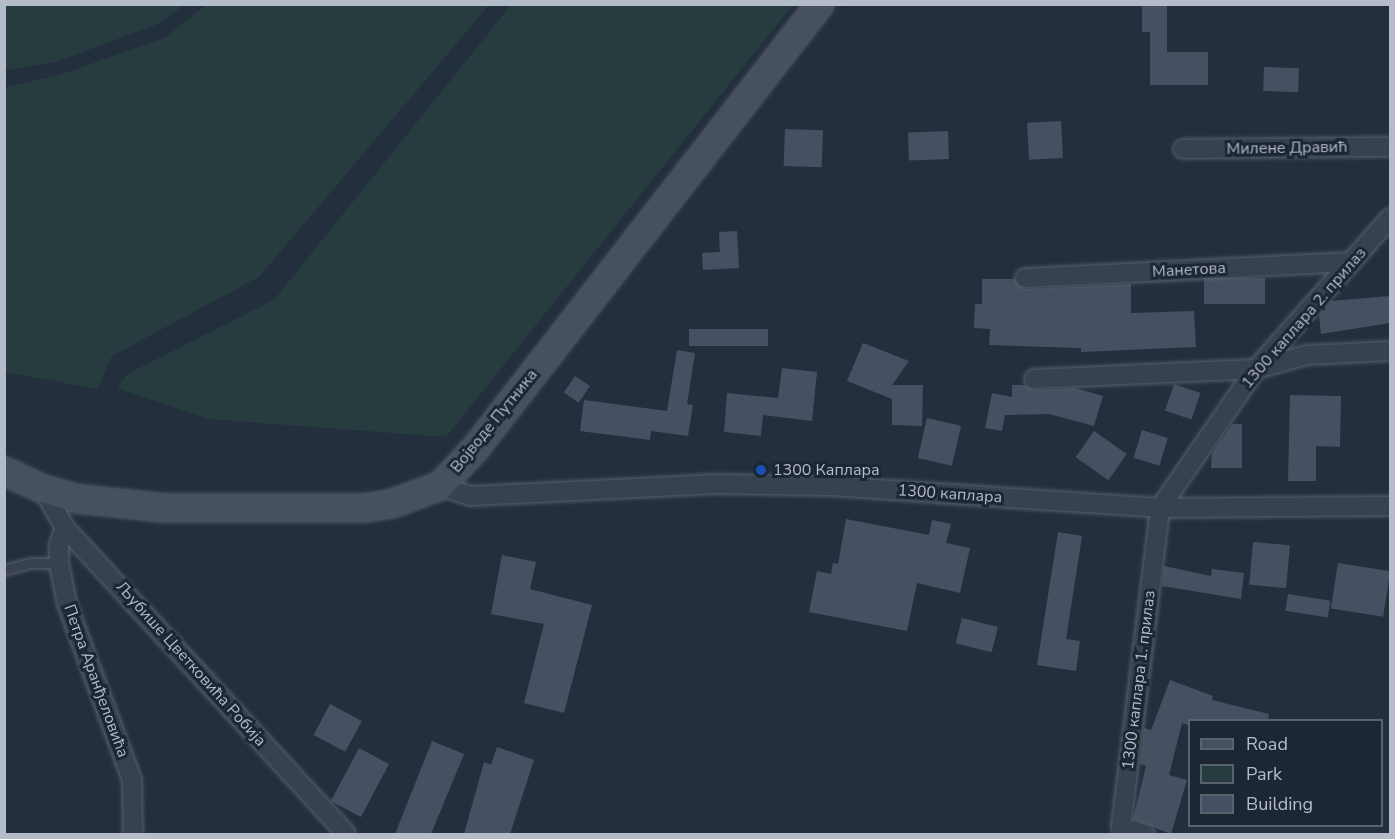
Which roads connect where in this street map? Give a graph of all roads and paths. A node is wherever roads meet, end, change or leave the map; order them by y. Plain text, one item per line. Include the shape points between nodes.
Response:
1 (820, 4) edge
2 (1390, 147) edge
3 (1183, 149) dead end
4 (1390, 218) edge
5 (1352, 262) junction
6 (1025, 278) dead end
7 (1390, 351) edge
8 (1256, 369) junction
9 (1034, 379) dead end
10 (4, 471) edge
11 (440, 486) junction
12 (43, 489) junction
13 (1390, 506) edge
14 (1160, 508) junction
15 (64, 528) junction
16 (59, 563) junction
17 (4, 570) edge
18 (134, 834) edge
19 (346, 834) edge
20 (1145, 834) edge

1 - 11 street, Војводе Путника via 475,449
2 - 3 street, Милене Дравић
4 - 5 street, 1300 каплара 2. прилаз
5 - 6 street, Манетова
5 - 8 street, 1300 каплара 2. прилаз
7 - 8 street via 1307,355
8 - 9 street
8 - 14 street, 1300 каплара 2. прилаз
10 - 12 street, Војводе Путника
11 - 12 street, Војводе Путника via 391,504 365,508 164,508 80,499
11 - 14 street, 1300 каплара via 471,496 674,484 831,486
12 - 15 street, Љубише Цветковића Робија
13 - 14 street, 1300 каплара
14 - 20 street, 1300 каплара 1. прилаз via 1121,827
15 - 16 street, Петра Аранђеловића
15 - 19 street, Љубише Цветковића Робија
16 - 17 lane via 31,563
16 - 18 street, Петра Аранђеловића via 67,604 132,780

